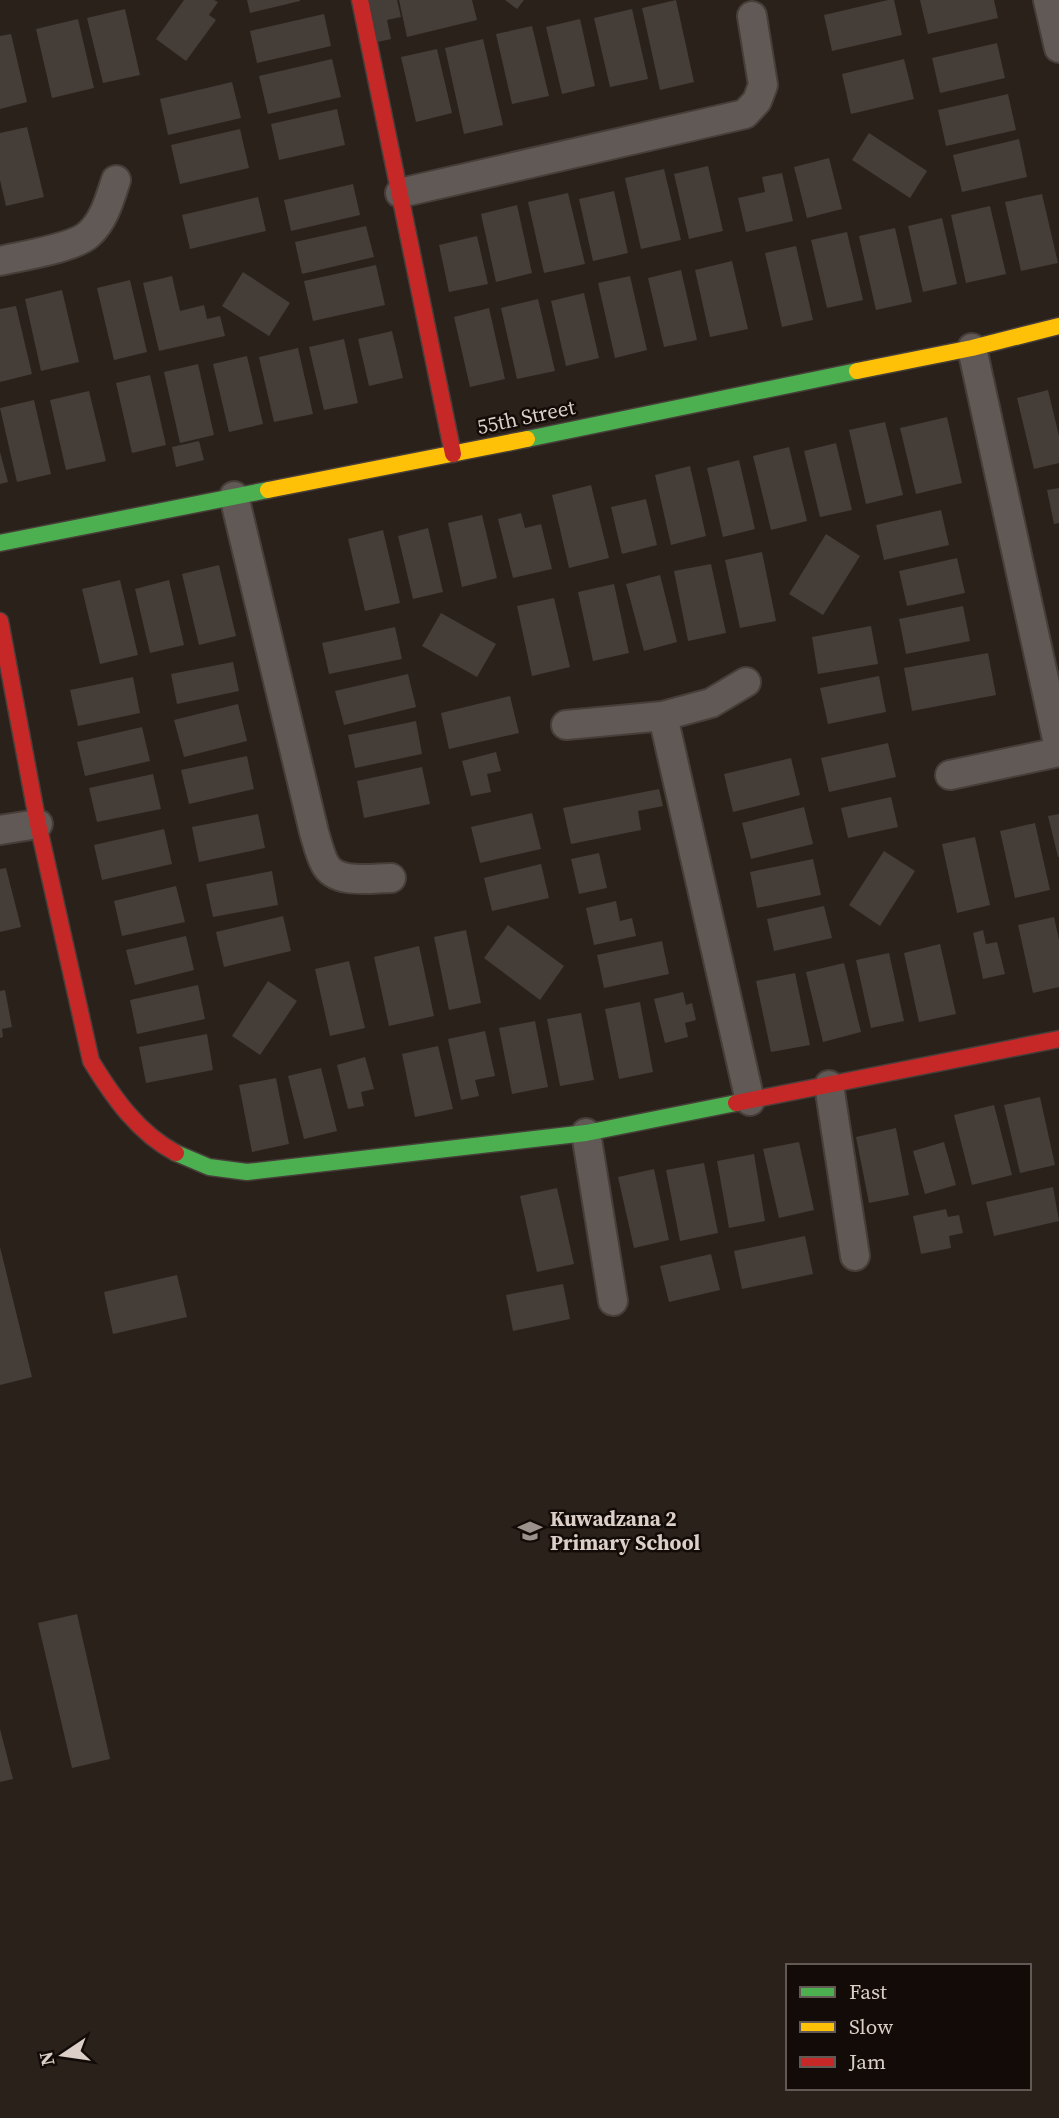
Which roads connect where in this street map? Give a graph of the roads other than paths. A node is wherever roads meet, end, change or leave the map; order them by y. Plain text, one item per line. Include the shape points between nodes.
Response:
1 (360, 0) edge
2 (1048, 0) edge
3 (752, 16) dead end
4 (1059, 44) edge
5 (116, 180) dead end
6 (400, 193) junction
7 (0, 261) edge
8 (1059, 326) edge
9 (972, 348) junction
10 (453, 454) junction
11 (234, 496) junction
12 (0, 542) edge
13 (0, 621) edge
14 (746, 682) dead end
15 (663, 716) junction
16 (566, 725) dead end
17 (1059, 750) edge
18 (950, 775) dead end
19 (38, 824) junction
20 (0, 830) edge
21 (391, 878) dead end
22 (1059, 1039) edge
23 (829, 1085) junction
24 (750, 1101) junction
25 (586, 1133) junction
26 (855, 1256) dead end
27 (613, 1301) dead end

1 - 6 street
2 - 4 street
3 - 6 street via 762,85 757,101 745,114
5 - 7 street via 89,235 65,246
6 - 10 street
8 - 9 street, 55th Street
9 - 10 street, 55th Street
9 - 17 street
10 - 11 street, 55th Street
11 - 12 street, 55th Street
11 - 21 street via 325,865 335,875 348,878
13 - 19 street
14 - 15 street via 711,703
15 - 16 street
15 - 24 street
17 - 18 street
19 - 20 street
19 - 25 street via 91,1061 134,1123 184,1158 247,1172
22 - 23 street
23 - 24 street
23 - 26 street
24 - 25 street
25 - 27 street

